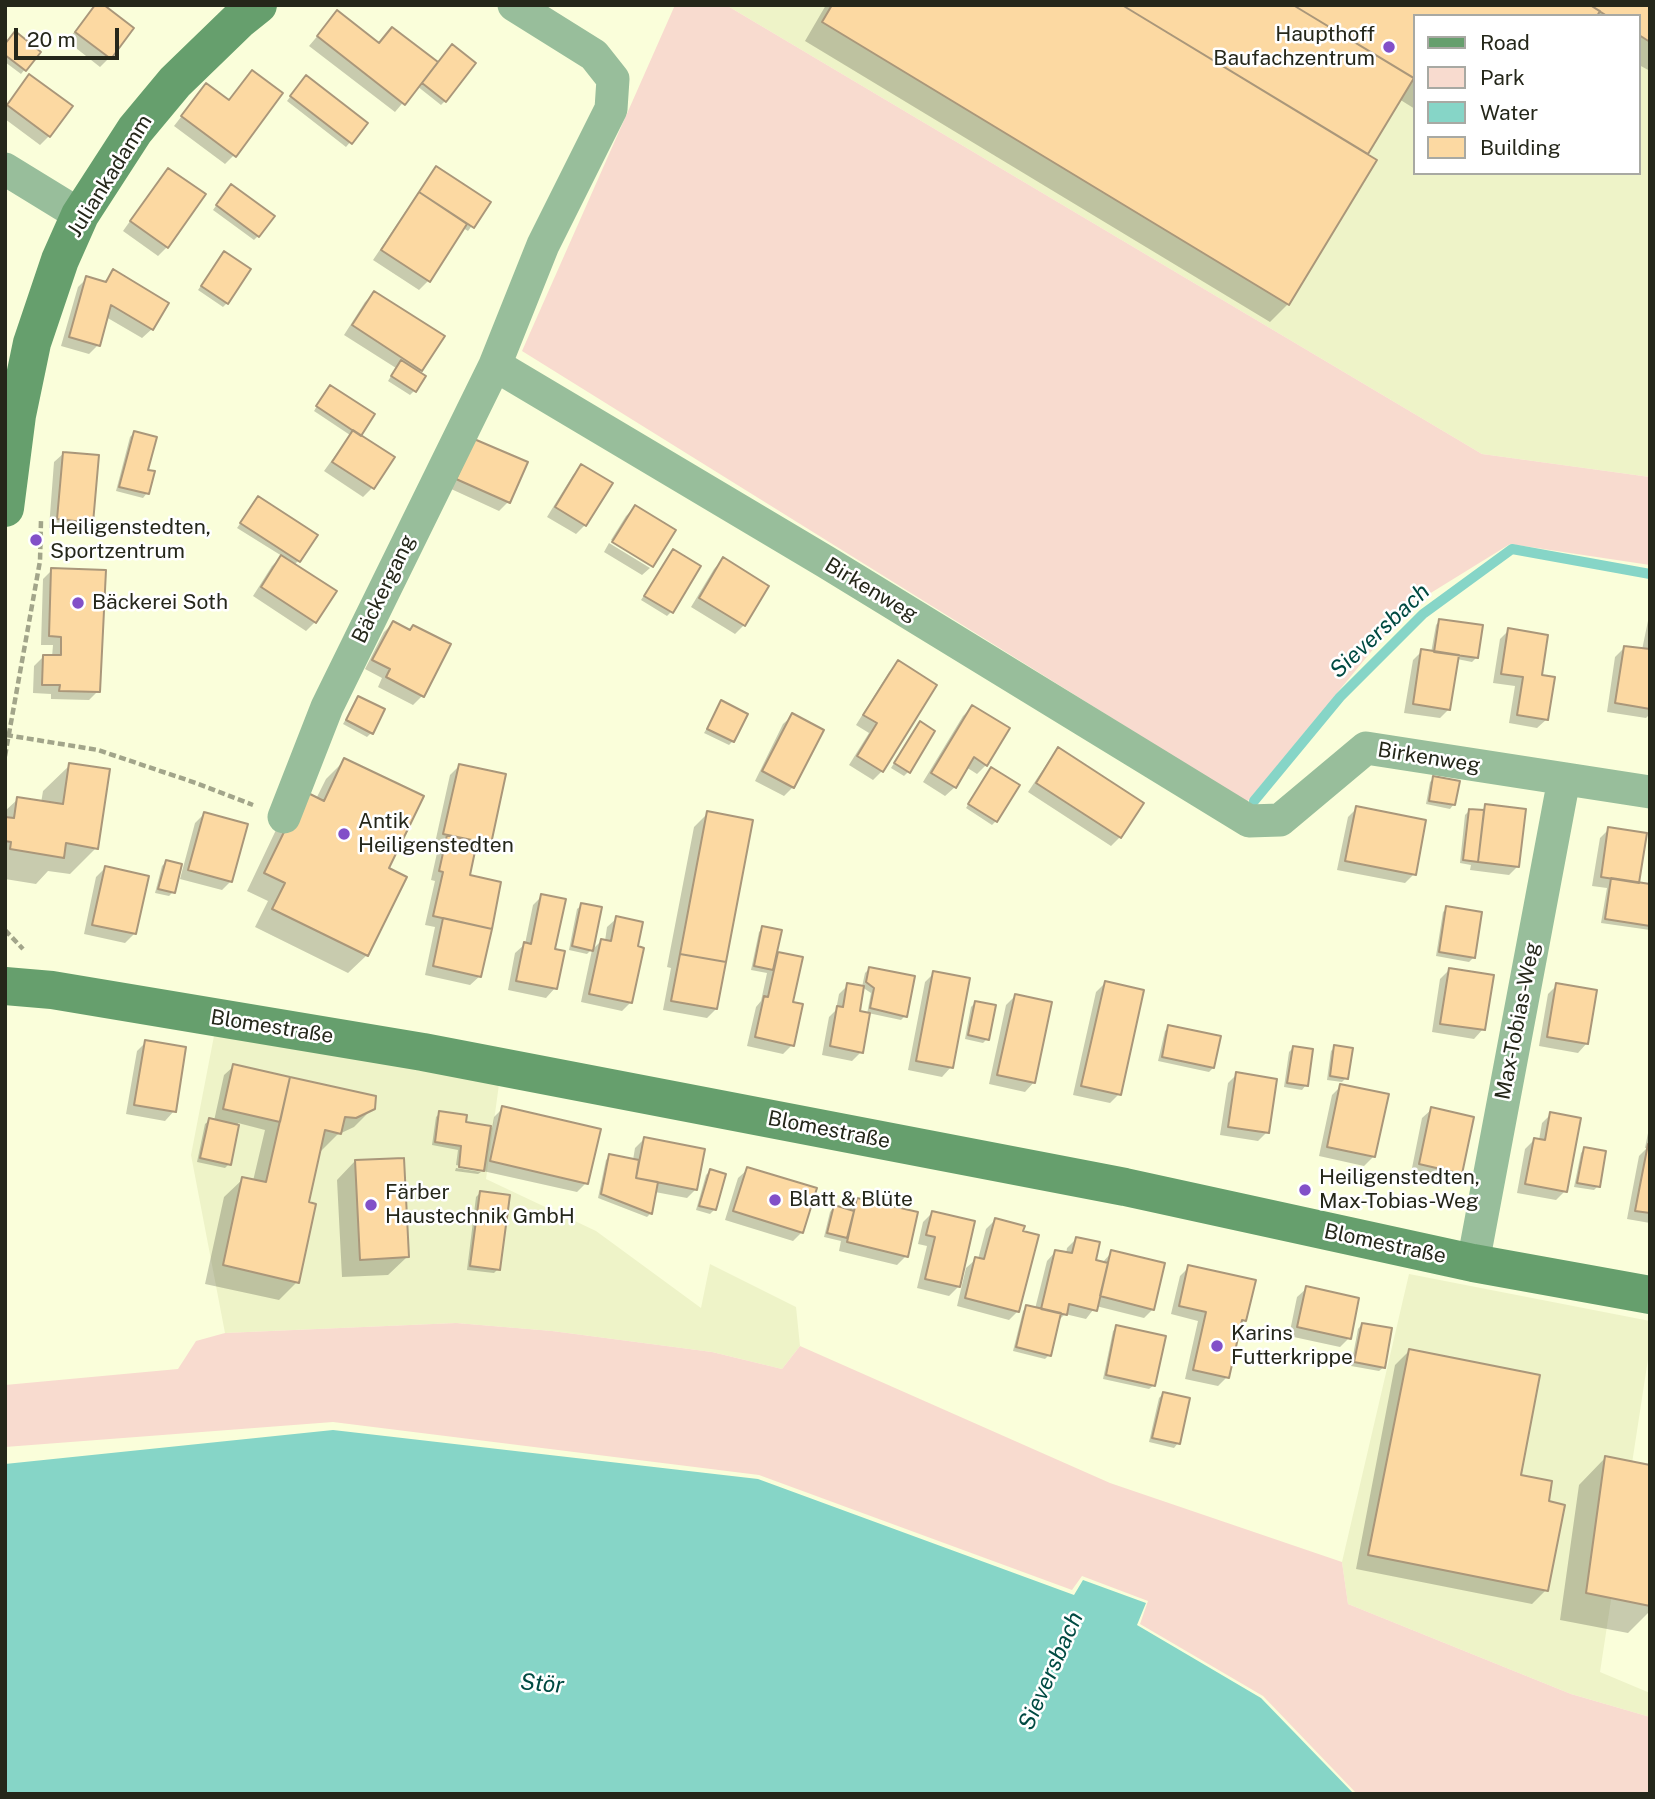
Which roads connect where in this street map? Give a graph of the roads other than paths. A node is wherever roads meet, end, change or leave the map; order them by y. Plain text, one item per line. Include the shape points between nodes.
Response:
1 (258, 5) edge
2 (514, 5) edge
3 (5, 169) edge
4 (80, 215) junction
5 (495, 365) junction
6 (23, 511) edge
7 (1564, 779) junction
8 (1650, 792) edge
9 (284, 817) road end
10 (5, 986) edge
11 (1473, 1262) junction
12 (1650, 1295) edge

1 - 4 main road, Juliankadamm via 175,82 135,130
2 - 5 street via 594,55 613,79 611,108 542,245
3 - 4 street
4 - 6 main road, Juliankadamm via 32,344 17,415
5 - 7 street, Birkenweg via 1249,821 1280,820 1366,748
5 - 9 street, Bäckergang via 327,707
7 - 8 street, Birkenweg
7 - 11 street, Max-Tobias-Weg
10 - 11 main road, Blomestraße via 424,1052 1125,1187
11 - 12 main road, Blomestraße

